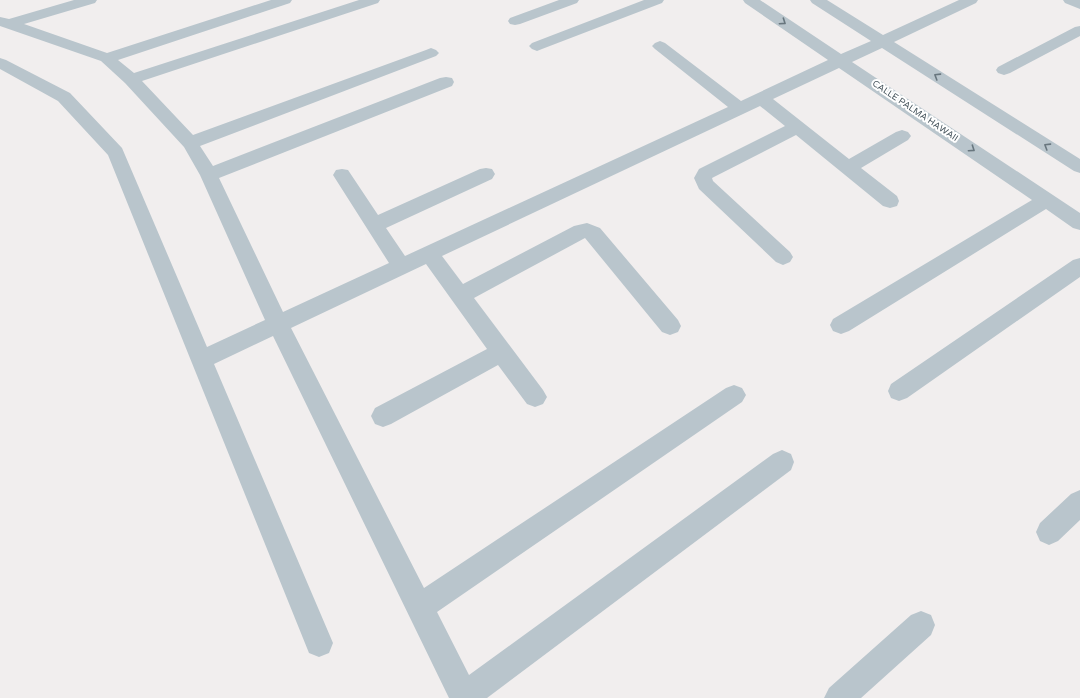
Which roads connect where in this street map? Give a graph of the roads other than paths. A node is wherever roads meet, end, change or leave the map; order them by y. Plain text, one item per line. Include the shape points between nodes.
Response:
1 (90, 0) edge
2 (285, 0) edge
3 (373, 0) edge
4 (572, 0) edge
5 (657, 0) edge
6 (750, 0) edge
7 (817, 0) edge
8 (971, 0) edge
9 (1070, 0) edge
10 (1080, 5) edge
11 (515, 21) dead end
12 (4, 23) edge
13 (1080, 30) edge
14 (882, 41) junction
15 (537, 46) dead end
16 (660, 46) dead end
17 (430, 54) dead end
18 (107, 58) junction
19 (841, 60) junction
20 (0, 63) edge
21 (1004, 70) dead end
22 (131, 80) junction
23 (446, 82) dead end
24 (761, 98) junction
25 (740, 108) junction
26 (798, 127) junction
27 (902, 136) dead end
28 (190, 143) junction
29 (848, 167) junction
30 (1080, 167) edge
31 (486, 174) dead end
32 (209, 175) junction
33 (342, 175) dead end
34 (1046, 200) junction
35 (890, 201) dead end
36 (1080, 223) edge
37 (374, 225) junction
38 (429, 253) junction
39 (782, 257) dead end
40 (401, 266) junction
41 (1080, 266) edge
42 (460, 295) junction
43 (278, 324) junction
44 (841, 325) dead end
45 (670, 326) dead end
46 (502, 352) junction
47 (201, 360) junction
48 (899, 391) dead end
49 (734, 395) dead end
50 (535, 397) dead end
51 (384, 416) dead end
52 (782, 462) dead end
53 (1080, 503) edge
54 (1049, 532) dead end
55 (420, 607) junction
56 (921, 625) dead end
57 (319, 643) dead end
58 (464, 697) edge
59 (839, 698) edge

1 - 12 street
2 - 18 street
3 - 22 street
4 - 11 street
5 - 15 street
6 -> 19 street, CALLE PALMA HAWAII
7 - 14 street
8 - 14 street
9 - 10 street
12 - 18 street
13 - 21 street
14 - 19 street
30 -> 14 street
16 - 25 street
17 - 28 street
18 - 22 street
19 - 24 street
19 -> 34 street, CALLE PALMA HAWAII
20 - 47 street via 64,97 116,152
22 - 28 street
23 - 32 street
24 - 25 street
24 - 26 street
25 - 38 street
26 - 29 street
26 - 39 street via 705,174 703,178 705,184
27 - 29 street
28 - 32 street
29 - 35 street
31 - 37 street
32 - 43 street
33 - 37 street
34 - 36 street, CALLE PALMA HAWAII
34 - 44 street
37 - 40 street
38 - 40 street
38 - 42 street
40 - 43 street
41 - 48 street
42 - 45 street via 587,230 593,233
42 - 46 street
43 - 47 street
43 - 55 street
46 - 50 street
46 - 51 street
47 - 57 street
49 - 55 street
52 - 58 street
53 - 54 street
55 - 58 street
56 - 59 street

